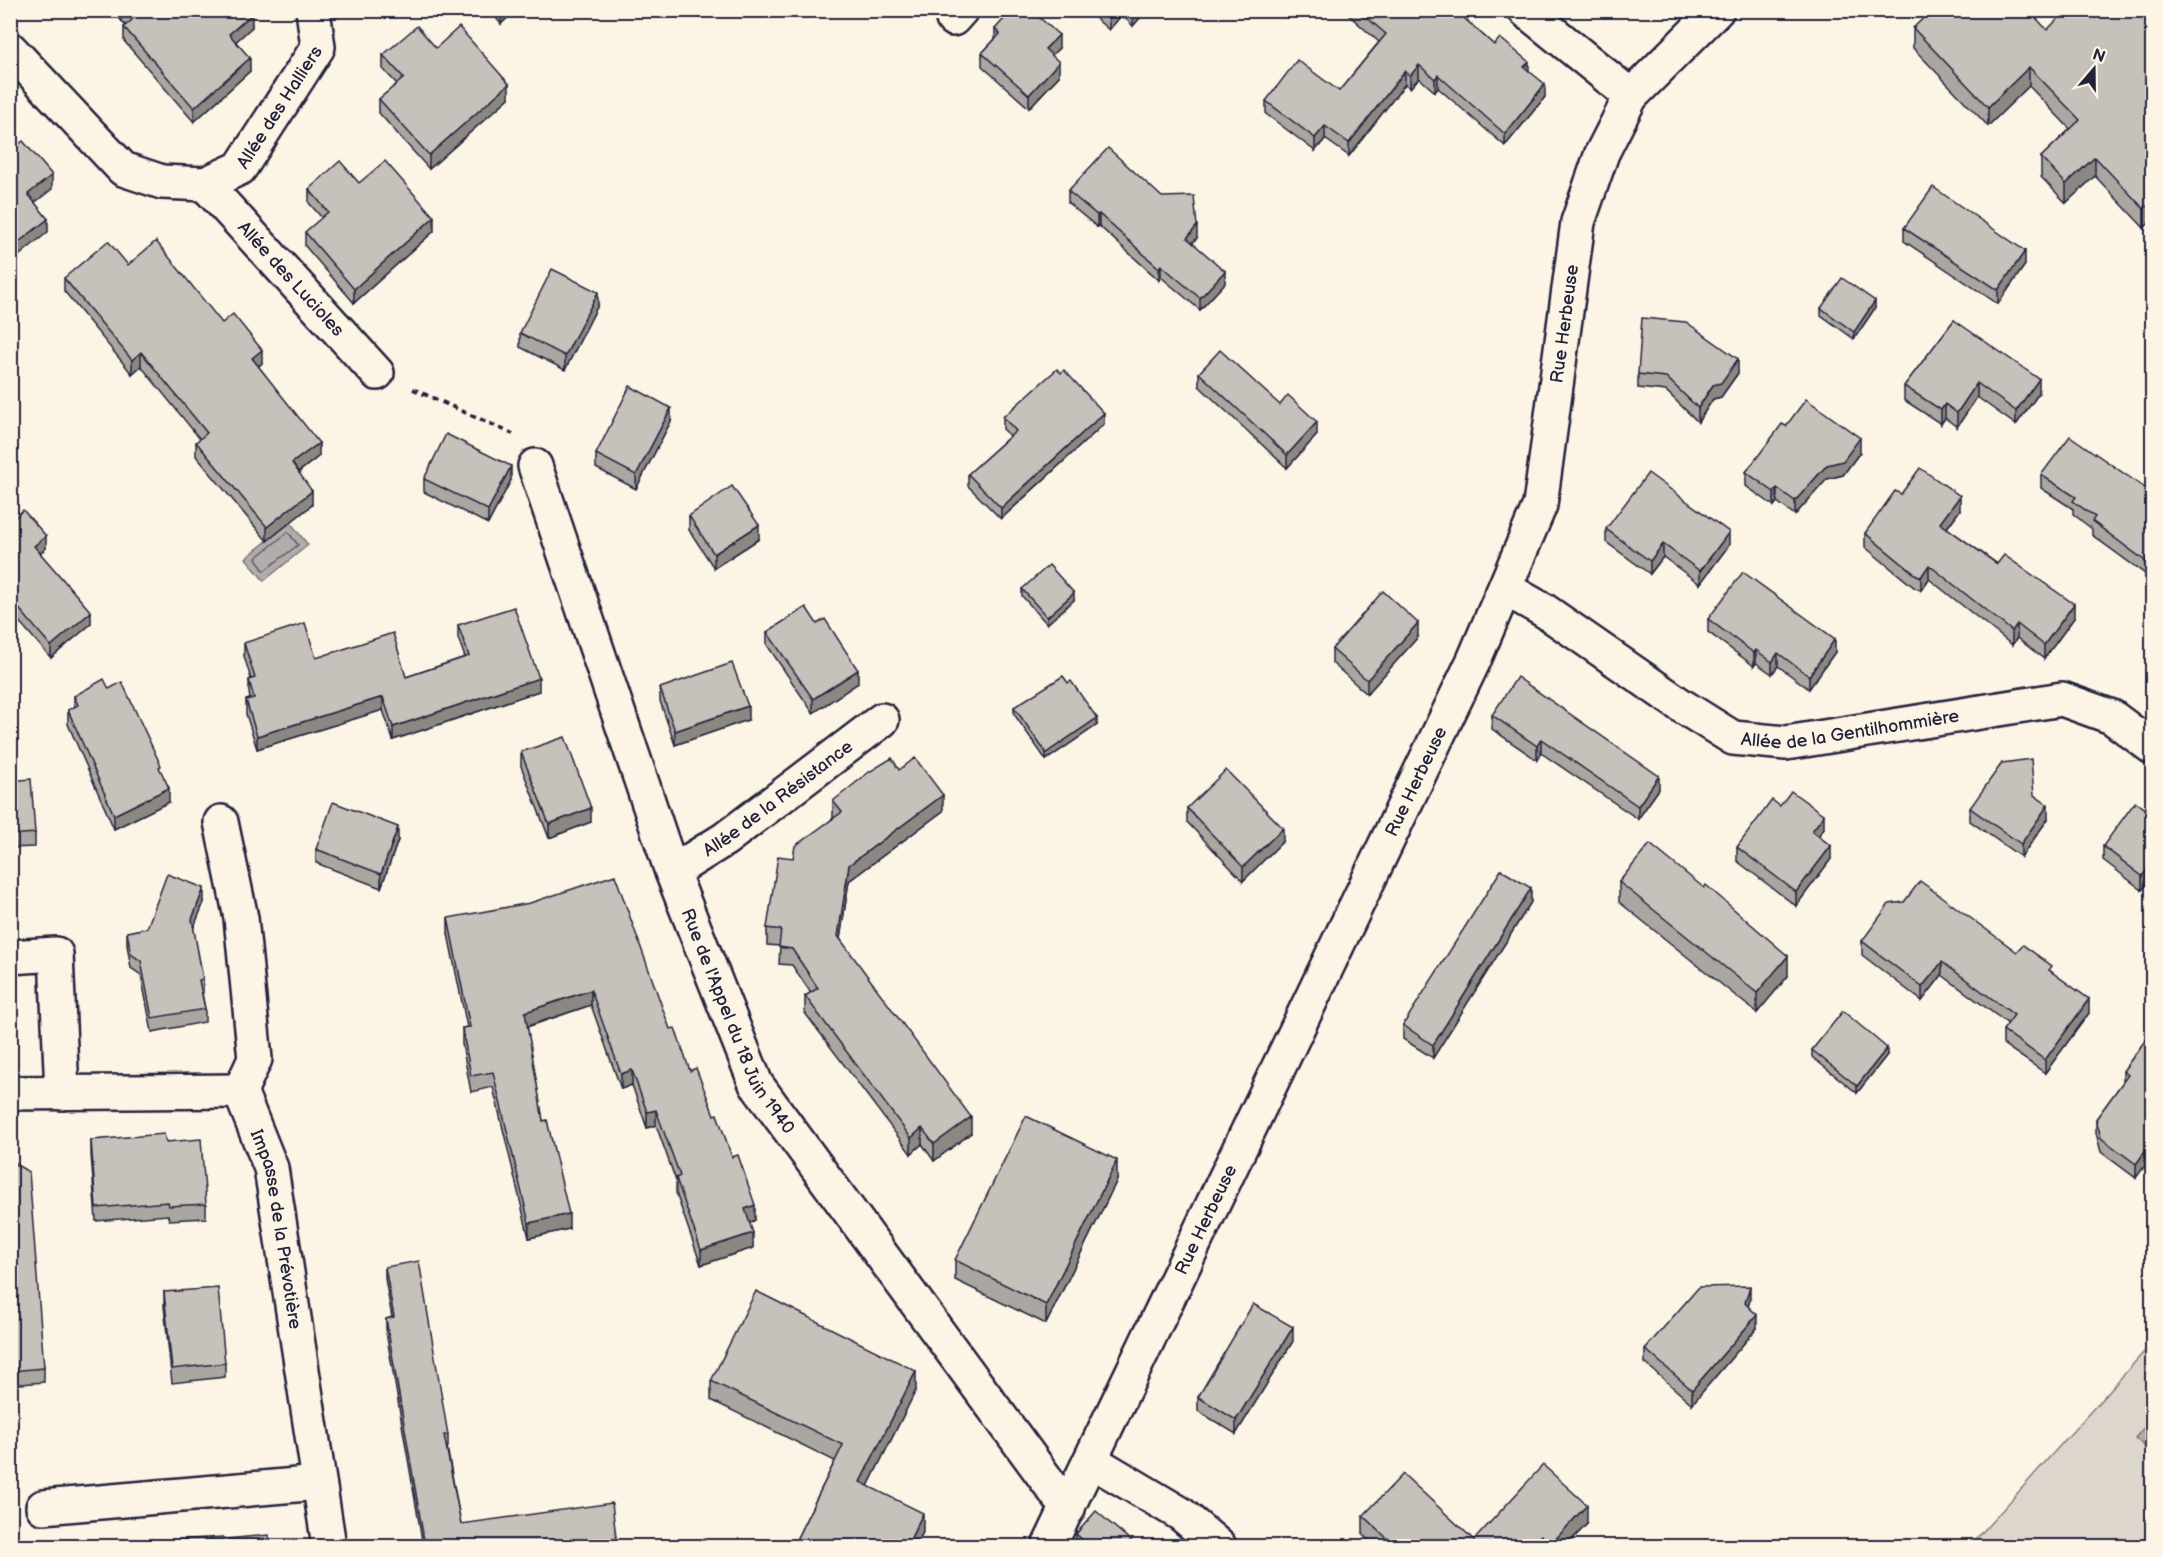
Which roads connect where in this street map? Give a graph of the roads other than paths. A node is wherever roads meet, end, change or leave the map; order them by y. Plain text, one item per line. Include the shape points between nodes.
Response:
1 (313, 10) edge
2 (1525, 10) edge
3 (1718, 10) edge
4 (10, 49) edge
5 (1631, 96) junction
6 (206, 184) junction
7 (377, 373) road end
8 (536, 466) road end
9 (1506, 589) junction
10 (882, 720) dead end
11 (2152, 747) edge
12 (221, 822) dead end
13 (672, 872) junction
14 (10, 957) edge
15 (240, 1091) junction
16 (10, 1093) edge
17 (62, 1093) junction
18 (1092, 1461) junction
19 (319, 1483) junction
20 (43, 1508) dead end
21 (1068, 1509) junction
22 (329, 1546) edge
23 (1049, 1546) edge
24 (1219, 1546) edge

1 - 6 street, Allée des Halliers via 318,46 240,168
2 - 5 street
3 - 5 street, Rue Herbeuse
4 - 6 street, Allée des Halliers via 123,169 162,182
5 - 9 street, Rue Herbeuse via 1602,153 1578,222 1540,506
6 - 7 street, Allée des Lucioles
8 - 13 street, Rue de l'Appel du 18 Juin 1940
9 - 11 street, Allée de la Gentilhommière via 1545,611 1733,738 1786,743 2062,699 2112,717
9 - 18 street, Rue Herbeuse
10 - 13 street, Allée de la Résistance via 725,839
12 - 15 street via 241,918 255,1059
13 - 21 street, Rue de l'Appel du 18 Juin 1940 via 756,1084
14 - 17 street via 56,954
15 - 17 street
15 - 19 street, Impasse de la Prévotière via 271,1168
16 - 17 street
18 - 21 street, Rue Herbeuse
18 - 24 street via 1181,1514
19 - 20 street
19 - 22 street, Impasse de la Prévotière
21 - 23 street, Rue Herbeuse

